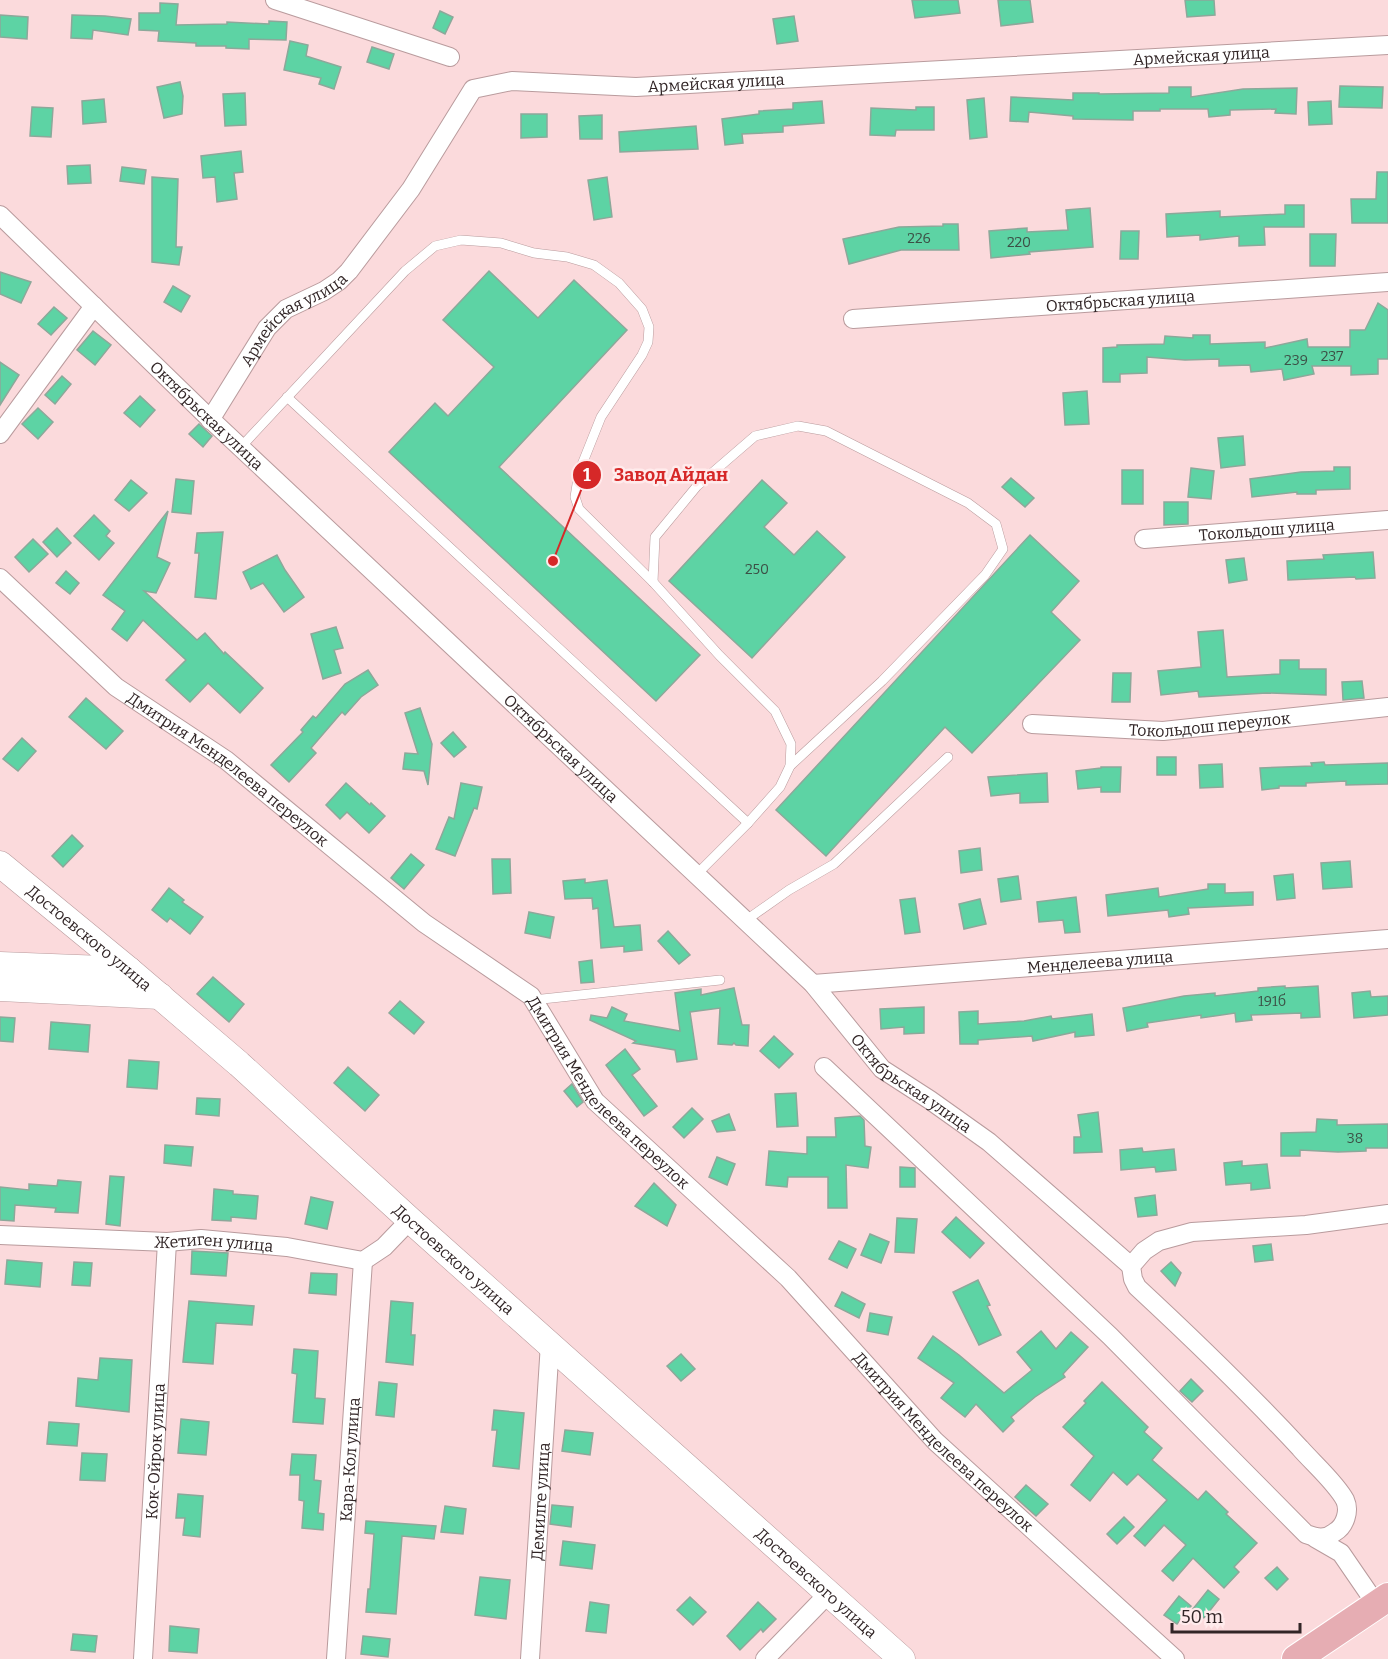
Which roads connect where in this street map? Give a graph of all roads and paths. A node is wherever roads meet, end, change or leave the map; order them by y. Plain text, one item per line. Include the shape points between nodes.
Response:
1 (275, 0) edge
2 (1388, 45) edge
3 (450, 57) dead end
4 (0, 215) edge
5 (1388, 282) edge
6 (94, 306) junction
7 (853, 319) dead end
8 (287, 397) junction
9 (210, 420) junction
10 (0, 434) edge
11 (240, 448) junction
12 (1388, 520) edge
13 (1144, 539) dead end
14 (0, 578) edge
15 (653, 582) junction
16 (1388, 707) edge
17 (1032, 724) dead end
18 (948, 757) dead end
19 (790, 766) junction
20 (748, 823) junction
21 (0, 864) edge
22 (696, 875) junction
23 (745, 921) junction
24 (81, 930) junction
25 (1388, 939) edge
26 (0, 965) edge
27 (69, 969) junction
28 (129, 970) junction
29 (720, 980) dead end
30 (813, 984) junction
31 (0, 988) edge
32 (108, 995) junction
33 (160, 996) junction
34 (533, 1000) junction
35 (824, 1067) dead end
36 (1388, 1214) edge
37 (410, 1220) junction
38 (0, 1235) edge
39 (167, 1242) junction
40 (363, 1261) junction
41 (1131, 1266) junction
42 (550, 1343) junction
43 (1315, 1538) junction
44 (829, 1593) junction
45 (1382, 1600) edge
46 (143, 1659) edge
47 (336, 1659) edge
48 (530, 1659) edge
49 (765, 1659) edge
50 (902, 1659) edge
51 (1175, 1659) edge
52 (1296, 1659) edge

1 - 3 street
2 - 9 street, Армейская улица via 636,87 513,81 473,89 411,189 349,271 324,291 286,309 267,328
4 - 6 street, Октябрьская улица
5 - 7 street, Октябрьская улица
6 - 9 street, Октябрьская улица
6 - 10 street
8 - 11 lane
8 - 15 lane via 405,271 435,246 461,240 501,243 594,265 619,283 642,309 649,327 648,342 601,417 579,472 575,497 579,509
8 - 20 lane
9 - 11 street, Октябрьская улица
11 - 22 street, Октябрьская улица
12 - 13 street, Токольдош улица
14 - 34 street, Дмитрия Менделеева переулок via 116,687 226,760 424,923
15 - 19 lane via 775,711 791,744
15 - 19 lane via 655,537 697,486 755,436 798,426 825,431 968,503 996,524 1003,549 984,575 882,681
16 - 17 street, Токольдош переулок via 1163,731
18 - 23 lane via 834,864
19 - 20 lane via 780,787
20 - 22 lane
21 - 24 street, Достоевского улица
22 - 23 street, Октябрьская улица
23 - 30 street, Октябрьская улица
24 - 27 street via 86,948 83,957
24 - 28 street, Достоевского улица
25 - 30 street, Менделеева улица
26 - 27 street
27 - 28 street
28 - 32 street
28 - 33 street, Достоевского улица
29 - 34 lane
30 - 41 street, Октябрьская улица via 882,1069 988,1142
31 - 32 street
32 - 33 street
33 - 37 street, Достоевского улица
34 - 51 street, Дмитрия Менделеева переулок via 595,1101 788,1278 935,1441
35 - 43 street via 1110,1336
36 - 41 street via 1305,1225 1192,1232 1159,1241
37 - 40 street via 384,1247
37 - 42 street, Достоевского улица
38 - 39 street, Жетиген улица
39 - 40 street, Жетиген улица via 201,1239 287,1247
39 - 46 street, Кок-Ойрок улица
40 - 47 street, Кара-Кол улица
41 - 43 street via 1137,1287 1265,1411 1345,1501 1347,1513 1341,1529 1328,1537
42 - 44 street, Достоевского улица
42 - 48 street, Демилге улица
43 - 45 street via 1341,1553
44 - 49 street
44 - 50 street, Достоевского улица
45 - 52 main road

